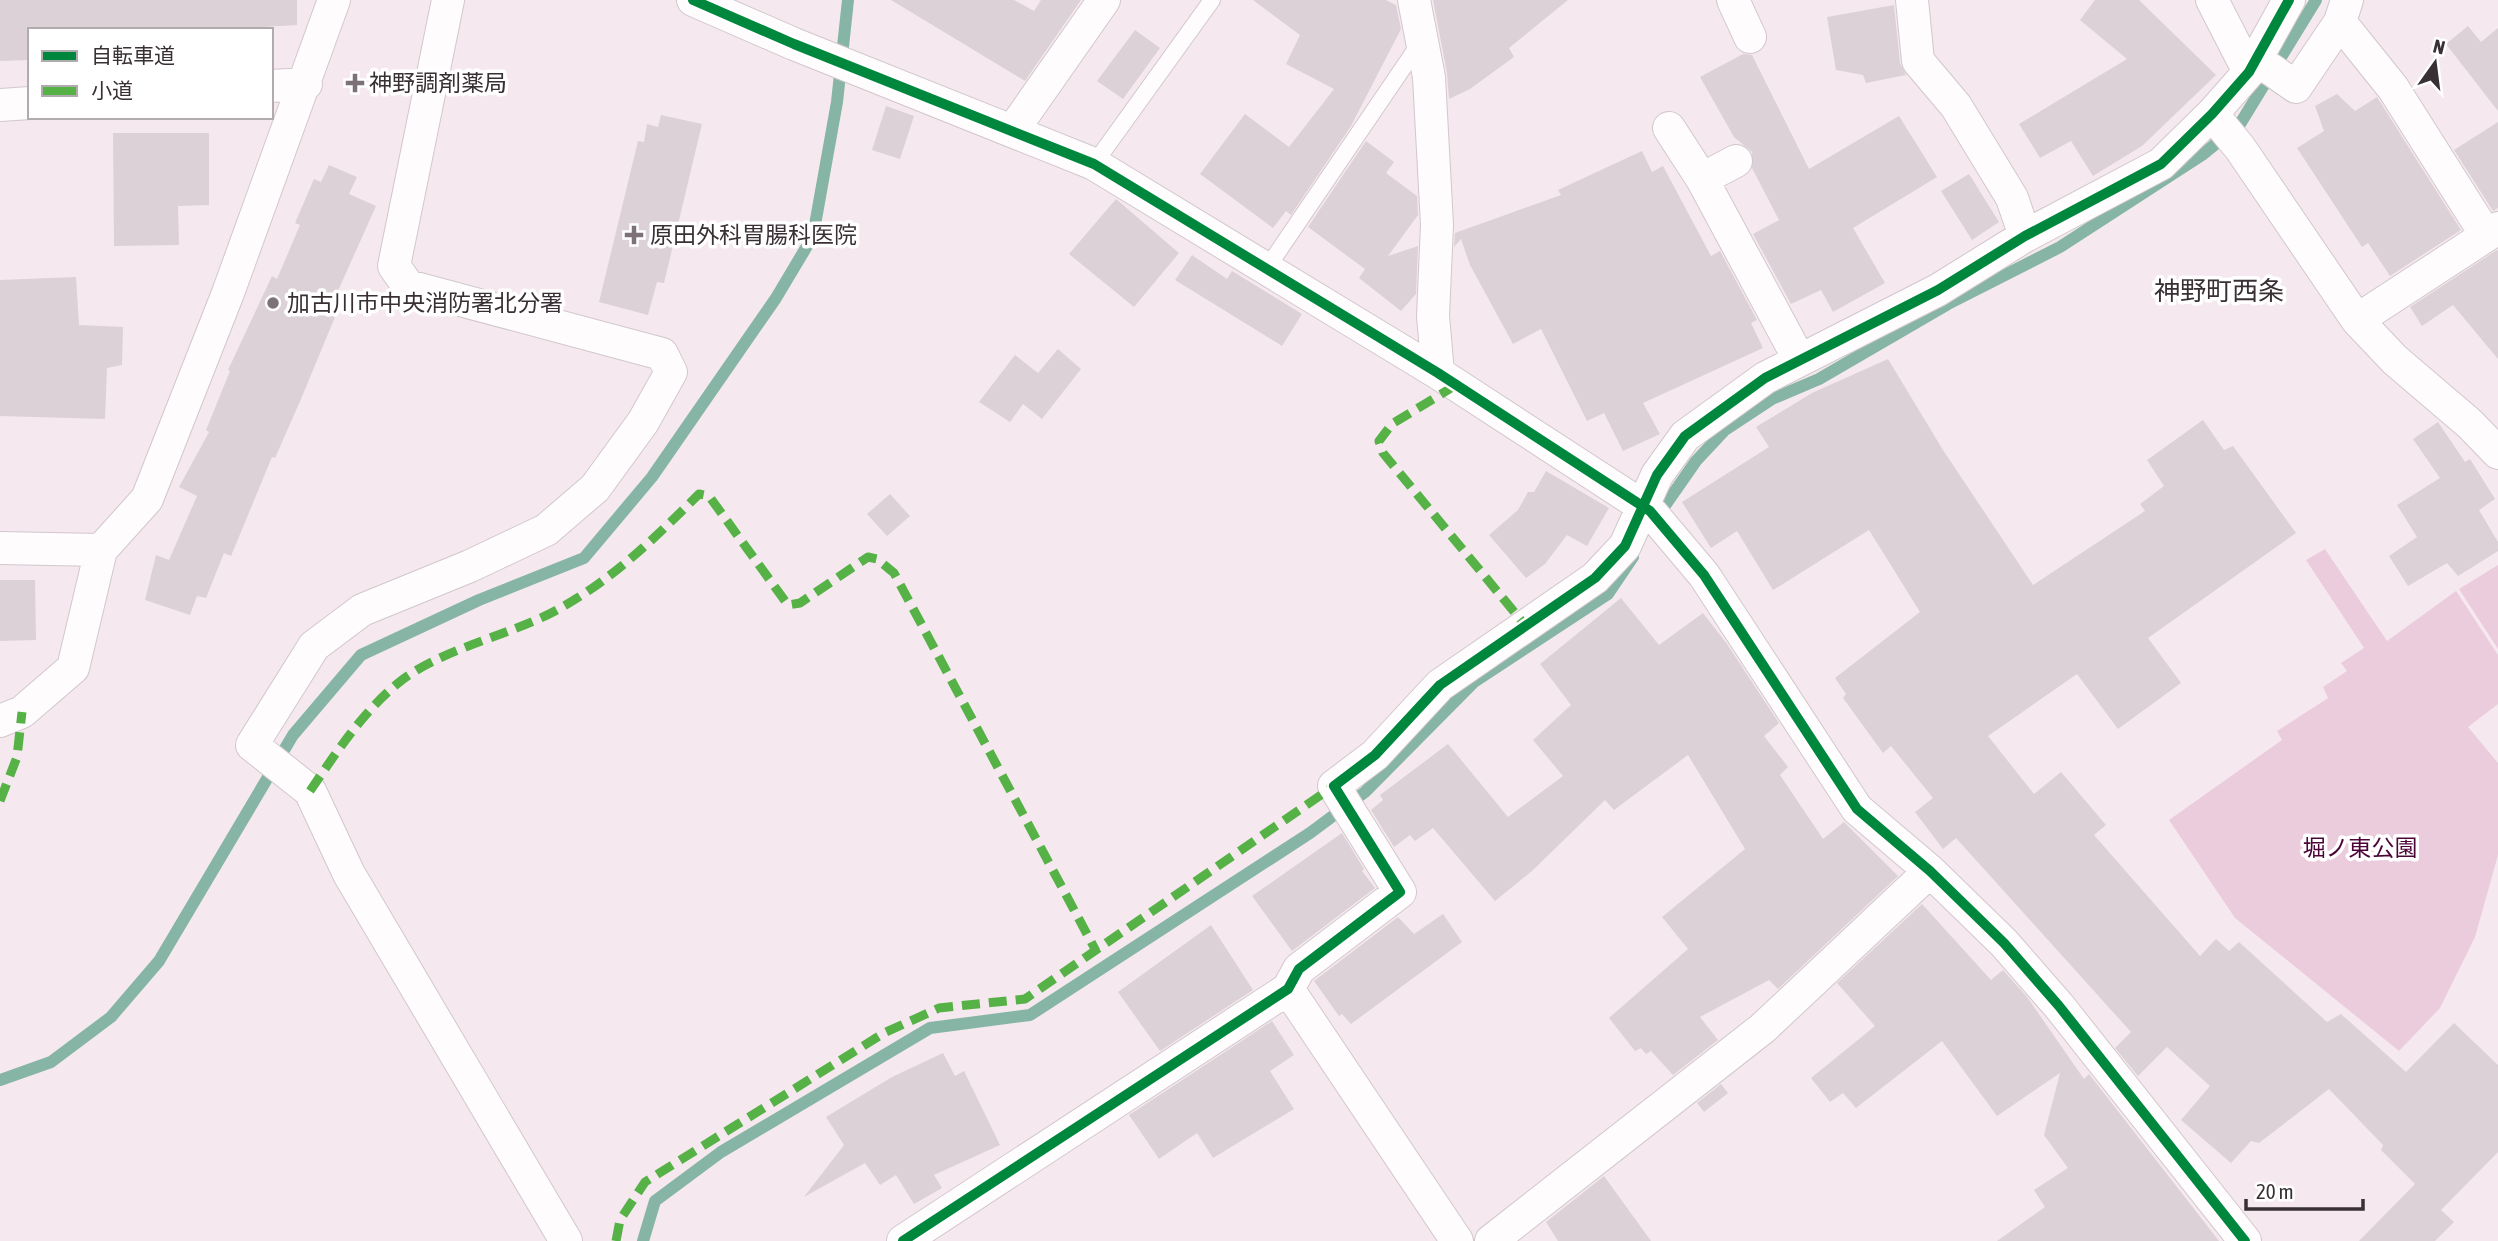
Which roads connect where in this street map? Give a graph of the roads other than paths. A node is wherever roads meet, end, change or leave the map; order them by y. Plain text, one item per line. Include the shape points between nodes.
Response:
1 (334, 0) edge
2 (448, 0) edge
3 (692, 0) edge
4 (1104, 0) edge
5 (1212, 0) edge
6 (1414, 0) edge
7 (1733, 0) edge
8 (1912, 0) edge
9 (2212, 0) edge
10 (2290, 0) edge
11 (2344, 11) edge
12 (1423, 37) junction
13 (1750, 37) dead end
14 (2253, 65) junction
15 (306, 84) junction
16 (273, 86) edge
17 (28, 103) edge
18 (0, 105) edge
19 (2212, 114) junction
20 (1670, 128) dead end
21 (1013, 130) junction
22 (1736, 161) dead end
23 (1094, 164) junction
24 (1702, 179) junction
25 (2492, 231) edge
26 (2025, 236) junction
27 (1267, 268) junction
28 (2357, 320) junction
29 (1799, 359) junction
30 (1438, 373) junction
31 (2498, 453) edge
32 (1642, 505) junction
33 (0, 548) edge
34 (101, 550) junction
35 (0, 721) edge
36 (1930, 872) junction
37 (1288, 989) junction
38 (566, 1241) edge
39 (903, 1241) edge
40 (1457, 1241) edge
41 (1491, 1241) edge
42 (2245, 1241) edge

1 - 15 street
2 - 38 street via 394,266 408,286 662,354 671,372 643,422 594,488 546,530 362,610 314,646 252,744 310,791 349,874
3 - 21 street
4 - 21 street
5 - 23 lane
6 - 12 street
7 - 13 street
8 - 26 street via 1918,61 1956,106 2012,198
9 - 14 street
10 - 14 street
11 - 14 street via 2296,87
11 - 25 street
12 - 27 lane
12 - 30 street via 1430,77 1436,211 1433,316
14 - 19 street
15 - 16 street
15 - 34 street via 147,499
17 - 18 street
19 - 26 street via 2161,164
19 - 28 street
20 - 24 street
21 - 23 street
22 - 24 street
23 - 27 street
24 - 29 street
25 - 28 street
26 - 29 street via 1938,290
27 - 30 street
28 - 31 street
29 - 32 street via 1685,436
30 - 32 street
32 - 36 street via 1704,575 1857,809
32 - 37 street via 1625,546 1595,578 1440,685 1375,755 1334,786 1400,892 1299,969
33 - 34 street
34 - 35 street via 73,668 22,712
36 - 41 street via 1763,1028
36 - 42 street via 2004,943 2059,1006
37 - 39 street
37 - 40 street

